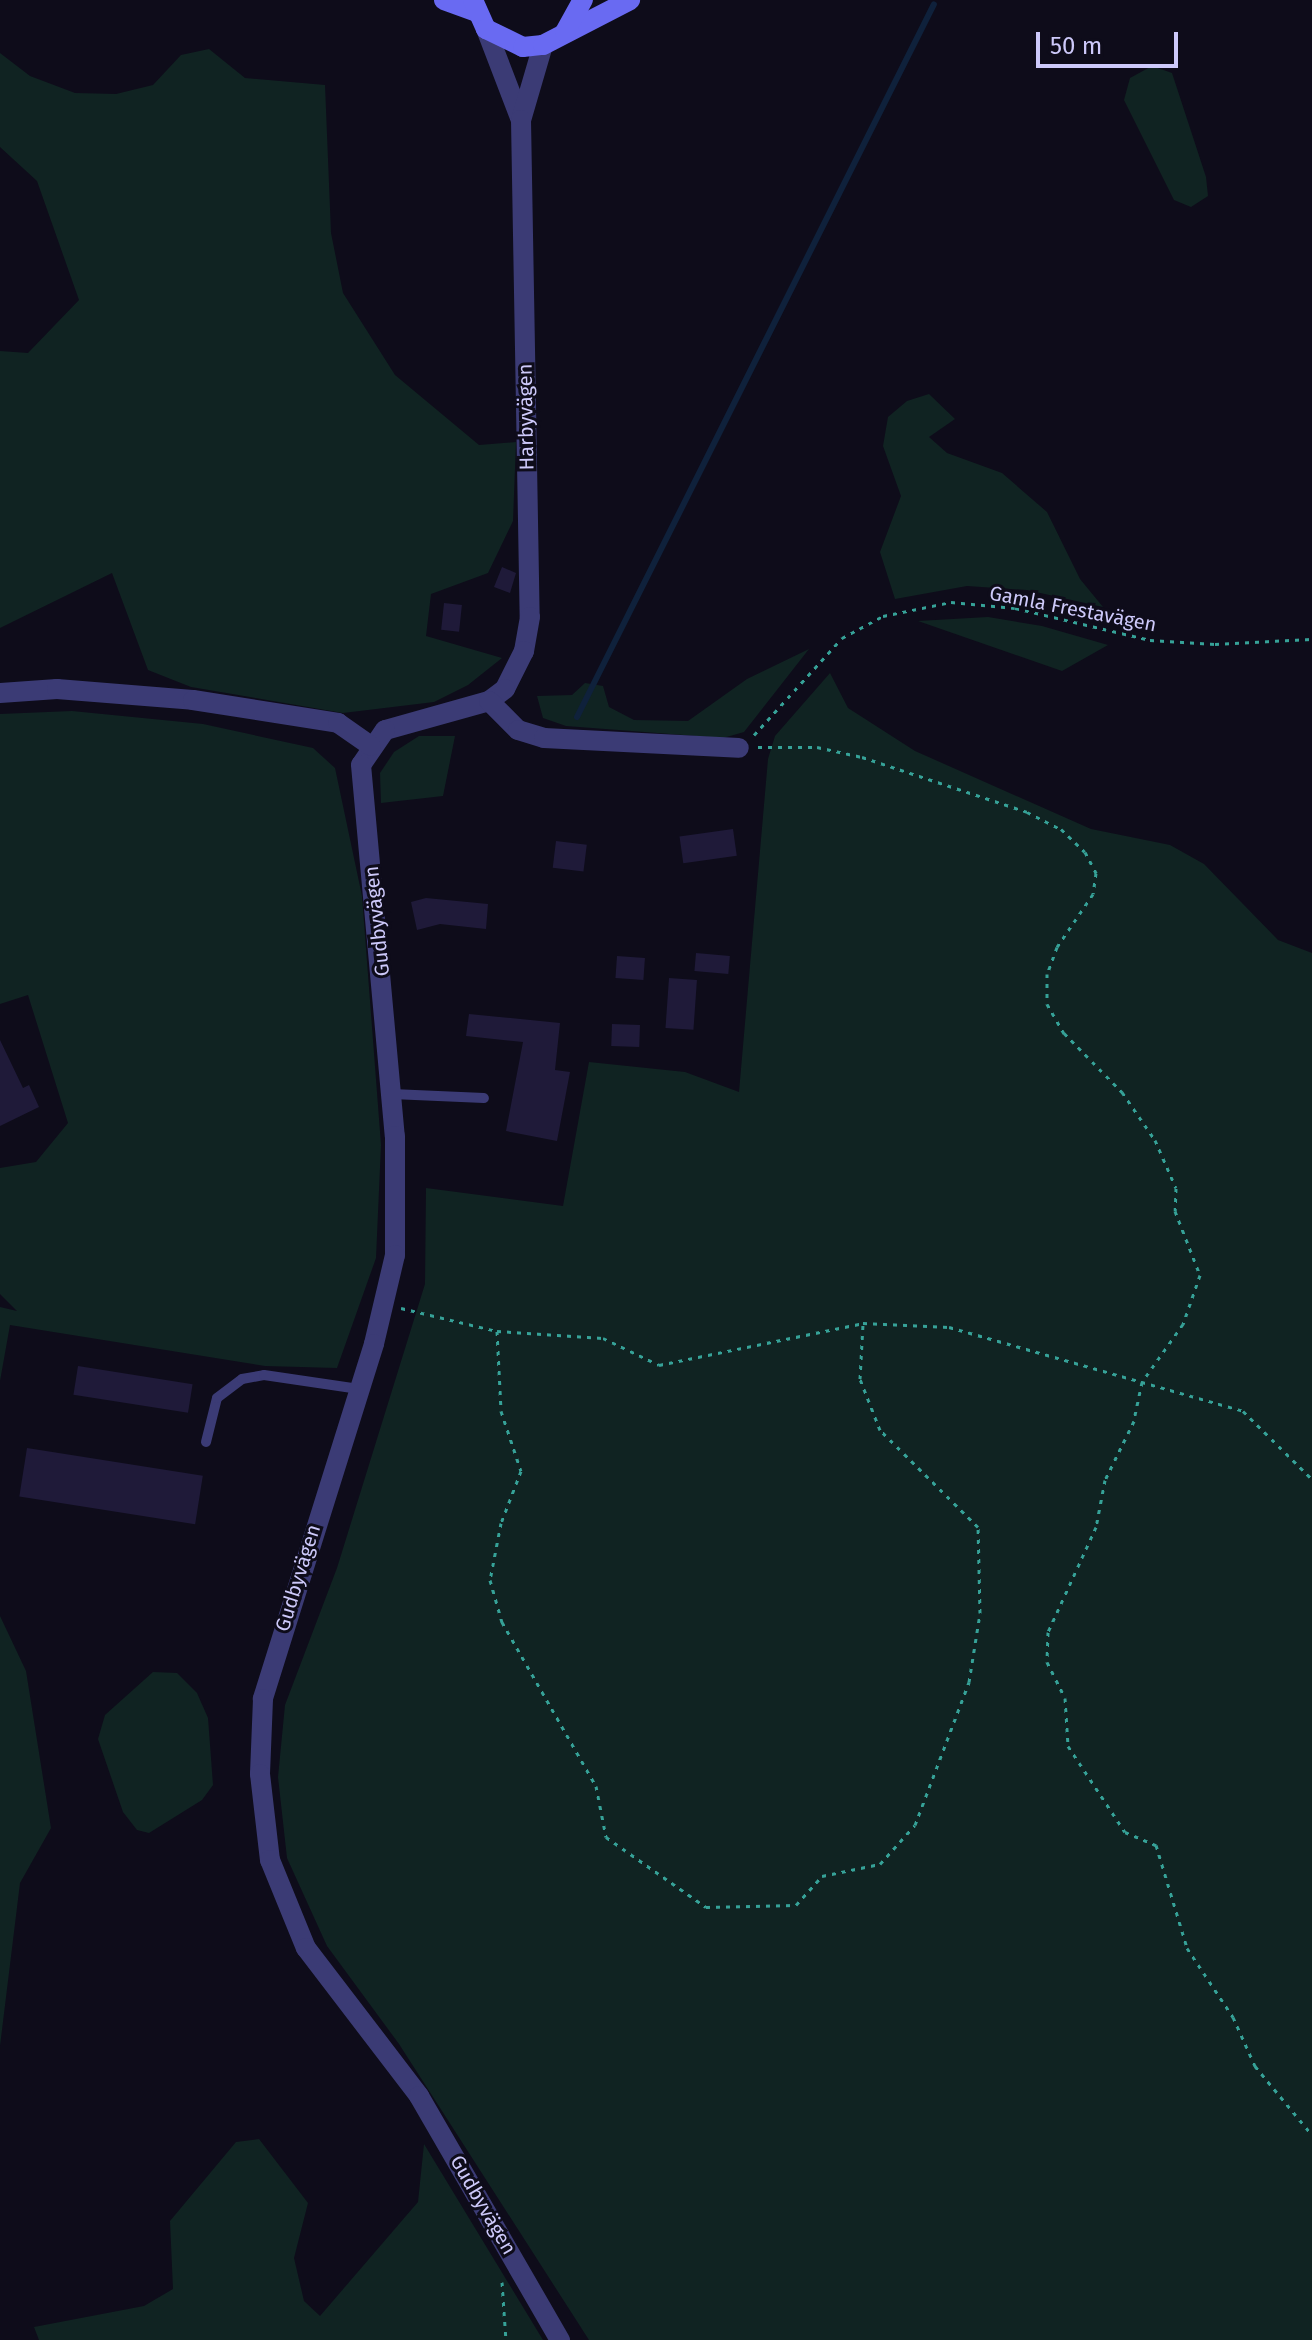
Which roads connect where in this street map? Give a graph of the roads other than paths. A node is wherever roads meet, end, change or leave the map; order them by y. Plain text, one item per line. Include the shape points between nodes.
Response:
1 (444, 0) edge
2 (583, 0) edge
3 (630, 0) edge
4 (478, 13) edge
5 (553, 40) junction
6 (521, 120) junction
7 (0, 693) edge
8 (489, 701) junction
9 (371, 746) junction
10 (739, 748) road end
11 (392, 1094) junction
12 (484, 1098) dead end
13 (359, 1389) junction
14 (206, 1442) dead end
15 (560, 2340) edge

1 - 4 street
2 - 5 street
3 - 5 street
4 - 5 street via 503,41
4 - 6 street, Harbyvägen
5 - 6 street, Harbyvägen
6 - 8 street, Harbyvägen via 530,617 524,651 505,689
7 - 9 street via 57,689 193,700 338,723
8 - 9 street via 403,721
8 - 10 street via 518,730 544,738
9 - 11 street, Gudbyvägen via 361,765 361,797 379,924
11 - 12 lane
11 - 13 street, Gudbyvägen via 395,1255
13 - 14 lane via 264,1375 242,1379 217,1398
13 - 15 street, Gudbyvägen via 263,1699 260,1774 270,1860 306,1948 419,2096

